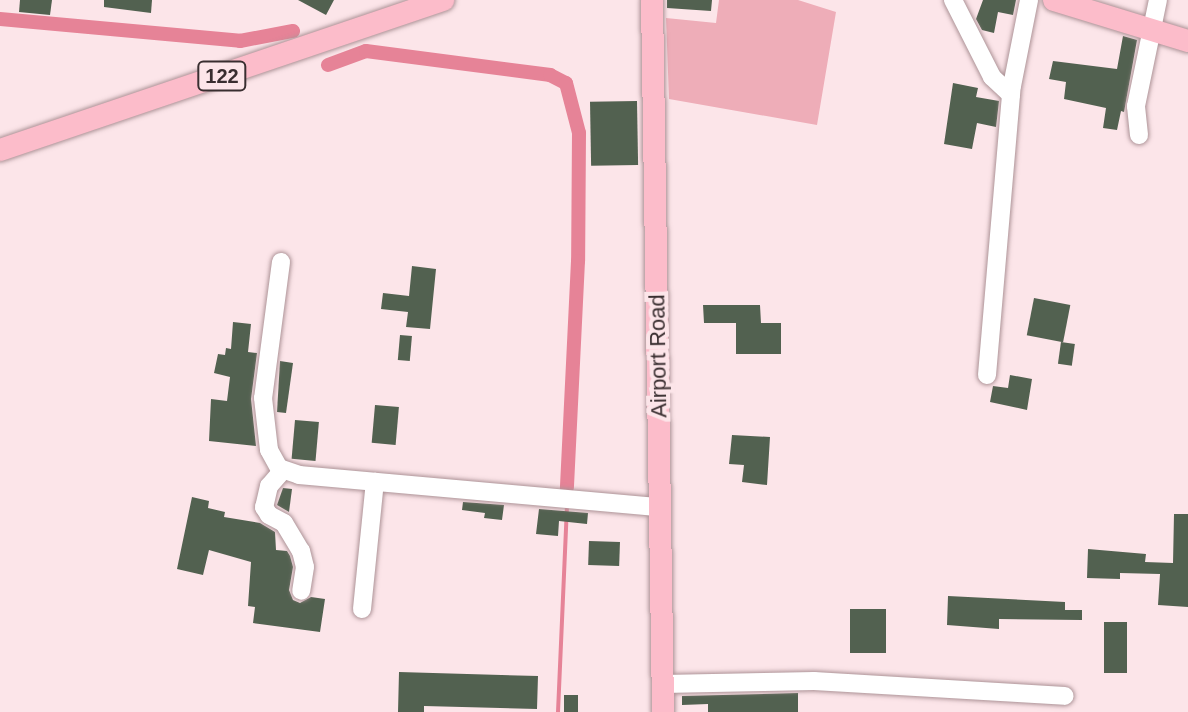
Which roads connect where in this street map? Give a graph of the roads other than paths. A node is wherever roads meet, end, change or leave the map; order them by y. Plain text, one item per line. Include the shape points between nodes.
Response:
1 (443, 0) edge
2 (652, 0) edge
3 (953, 0) edge
4 (1029, 0) edge
5 (1054, 0) edge
6 (1158, 0) edge
7 (1153, 30) junction
8 (1188, 41) edge
9 (1011, 95) junction
10 (1139, 135) dead end
11 (0, 150) edge
12 (281, 262) dead end
13 (987, 375) dead end
14 (283, 470) junction
15 (375, 482) junction
16 (660, 507) junction
17 (301, 591) dead end
18 (362, 609) dead end
19 (663, 684) junction
20 (1065, 696) dead end
21 (663, 712) edge

1 - 11 main road, 122
2 - 16 main road, Airport Road
3 - 9 street via 992,77
4 - 9 street
5 - 7 main road
6 - 7 street
7 - 8 main road
7 - 10 street via 1136,106
9 - 13 street
12 - 14 street via 263,398 269,450
14 - 15 street
14 - 17 street via 269,486 264,507 284,523 301,551
15 - 16 street
15 - 18 street
16 - 19 main road, Airport Road
19 - 20 street via 814,681
19 - 21 main road, Airport Road

